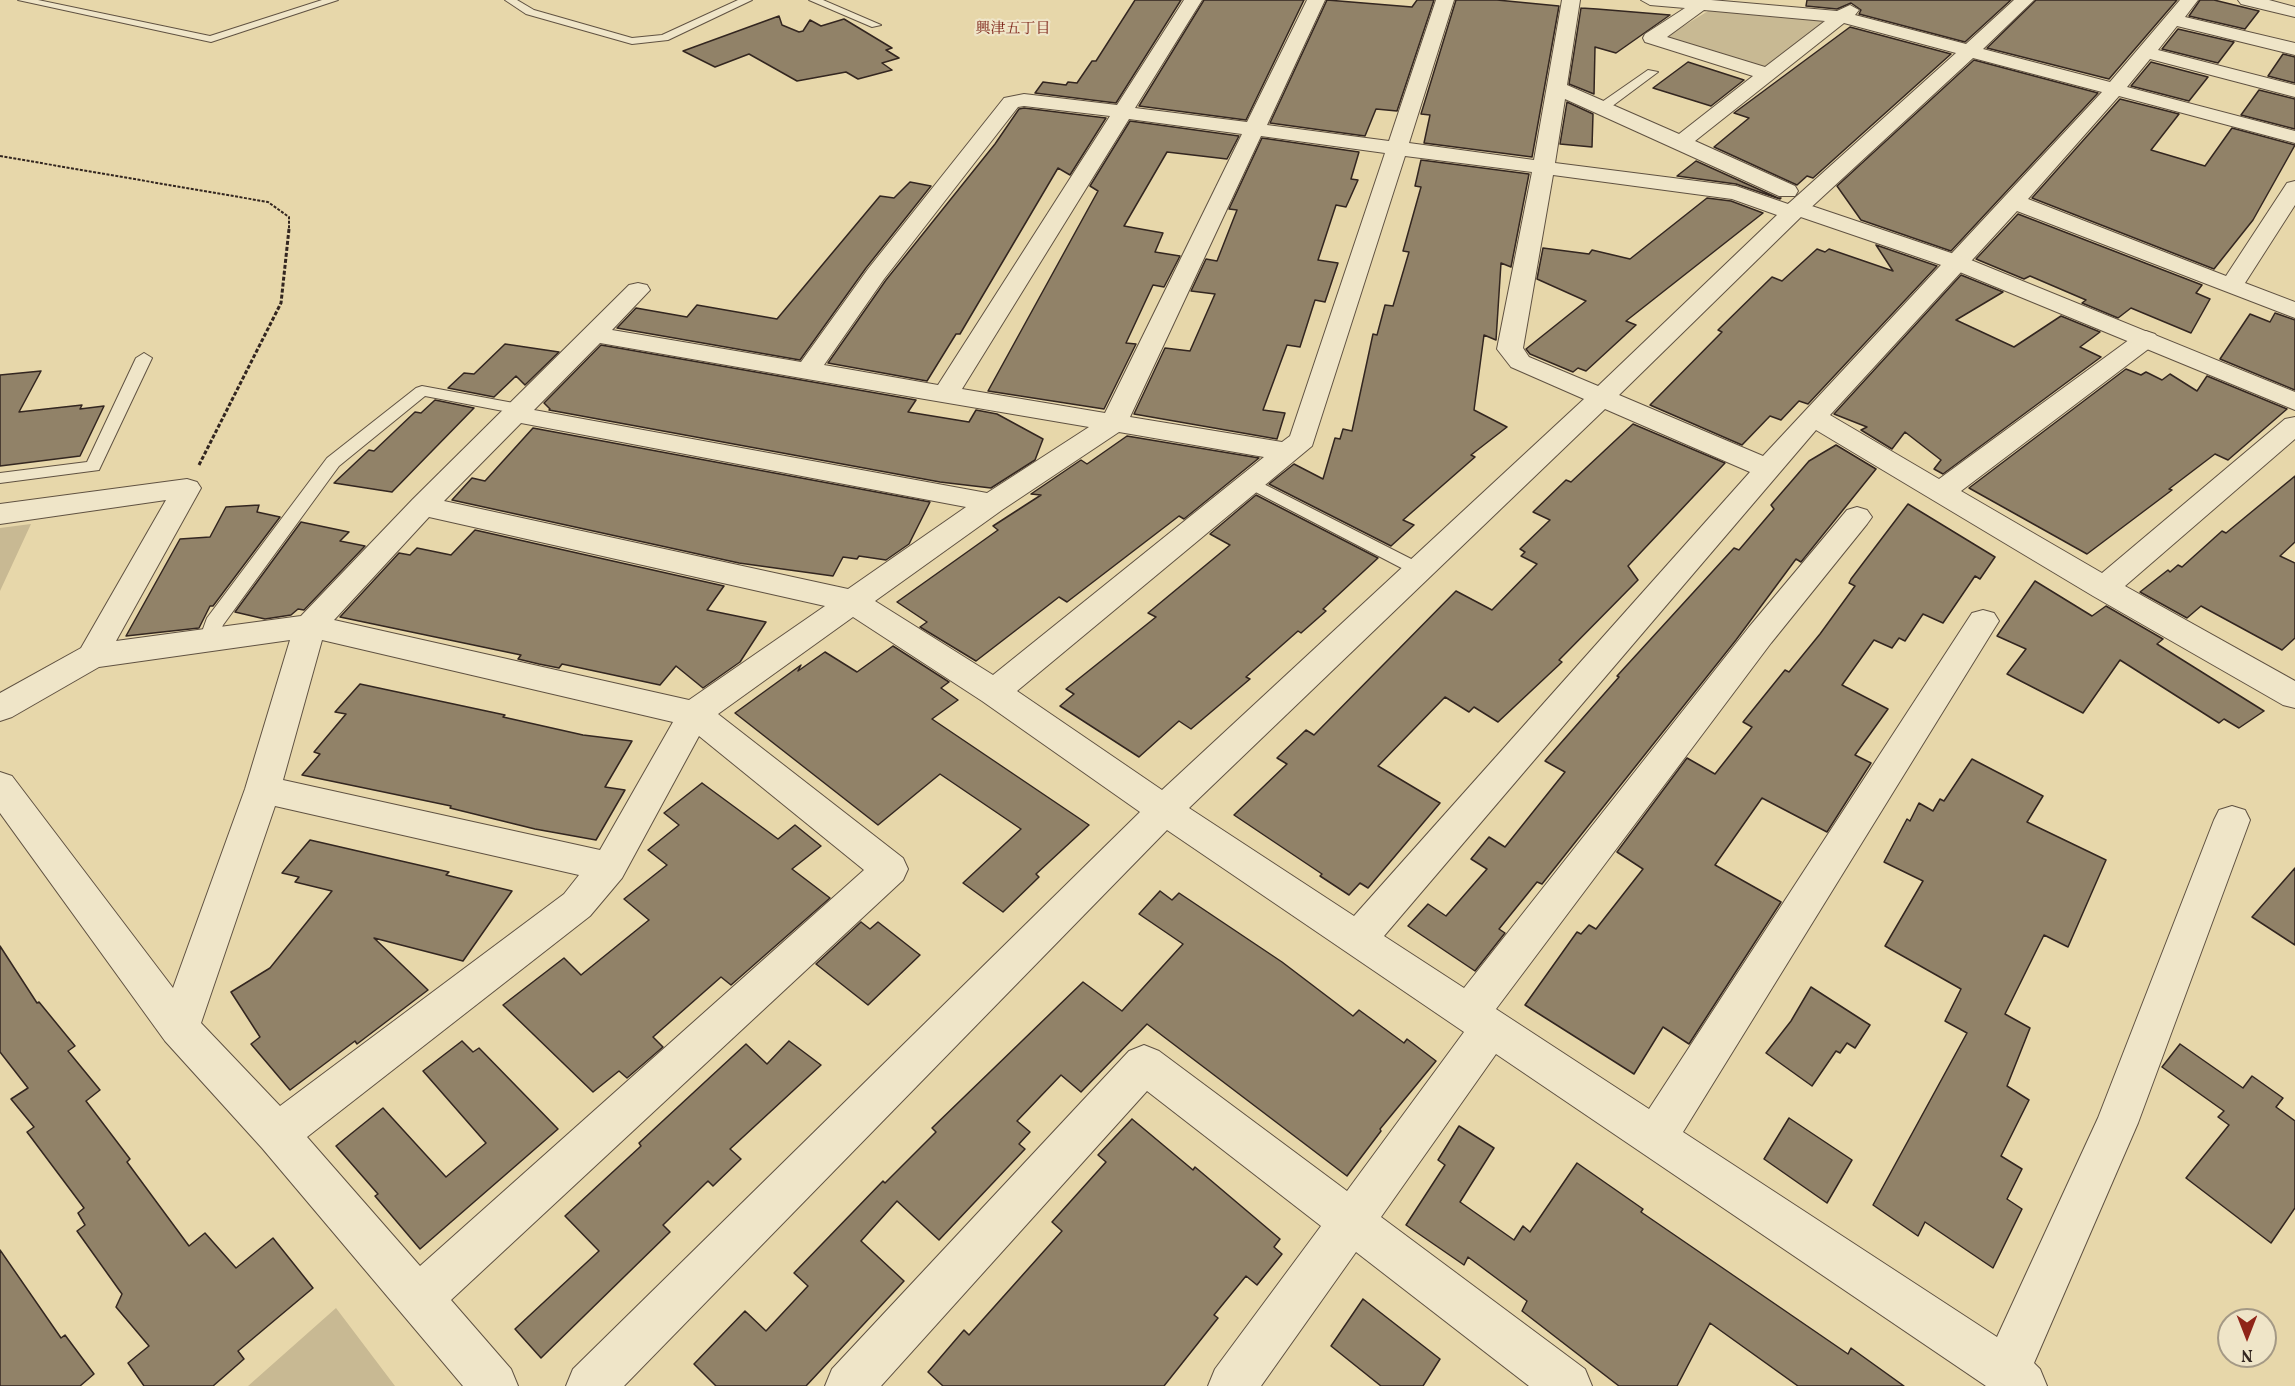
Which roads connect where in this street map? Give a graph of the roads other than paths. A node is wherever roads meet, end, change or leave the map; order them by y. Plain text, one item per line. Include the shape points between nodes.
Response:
1 (23, 0) edge
2 (333, 0) edge
3 (510, 0) edge
4 (747, 0) edge
5 (814, 0) edge
6 (1192, 0) edge
7 (1316, 0) edge
8 (1445, 0) edge
9 (1571, 0) edge
10 (1650, 0) edge
11 (1863, 0) edge
12 (2025, 0) edge
13 (2247, 0) edge
14 (1694, 2) edge
15 (2181, 10) edge
16 (2295, 12) edge
17 (1842, 17) junction
18 (876, 25) dead end
19 (2295, 49) edge
20 (1973, 50) junction
21 (2144, 52) junction
22 (1652, 72) dead end
23 (1769, 75) junction
24 (1556, 88) junction
25 (2115, 88) junction
26 (2295, 91) edge
27 (1604, 107) junction
28 (1123, 112) junction
29 (1252, 130) junction
30 (2295, 137) edge
31 (1681, 141) junction
32 (1398, 149) junction
33 (1544, 167) junction
34 (2295, 188) edge
35 (2013, 201) junction
36 (1799, 207) junction
37 (1958, 263) junction
38 (2231, 287) junction
39 (638, 290) dead end
40 (2295, 311) edge
41 (592, 334) junction
42 (2146, 339) junction
43 (144, 358) dead end
44 (807, 370) junction
45 (946, 393) junction
46 (1602, 397) junction
47 (2295, 402) edge
48 (517, 412) junction
49 (1813, 417) junction
50 (1113, 423) junction
51 (2295, 425) edge
52 (1287, 452) junction
53 (1768, 469) junction
54 (0, 478) edge
55 (1250, 482) junction
56 (1942, 491) junction
57 (992, 503) junction
58 (423, 506) junction
59 (0, 514) edge
60 (1857, 517) dead end
61 (1419, 570) junction
62 (2104, 588) junction
63 (852, 601) junction
64 (1983, 621) dead end
65 (310, 626) junction
66 (208, 640) junction
67 (92, 656) junction
68 (2291, 687) edge
69 (994, 692) junction
70 (0, 708) edge
71 (694, 714) junction
72 (0, 786) edge
73 (263, 789) junction
74 (1164, 810) junction
75 (2232, 819) dead end
76 (609, 867) junction
77 (1359, 938) junction
78 (1481, 1020) junction
79 (178, 1028) junction
80 (277, 1134) junction
81 (1655, 1138) junction
82 (1350, 1220) junction
83 (418, 1299) junction
84 (2015, 1378) edge
85 (494, 1386) edge
86 (590, 1386) edge
87 (849, 1386) edge
88 (1232, 1386) edge
89 (1568, 1386) edge

1 - 2 lane via 211,39
3 - 4 lane via 530,12 632,41 664,38
5 - 18 lane
6 - 28 street
7 - 29 street
8 - 32 street
9 - 24 street
10 - 14 street
11 - 17 street
12 - 20 street
13 - 16 street
14 - 17 street
14 - 23 street via 1695,10 1652,38
15 - 19 street
15 - 21 street
17 - 20 street
17 - 23 street
20 - 25 street
20 - 36 street
21 - 25 street
21 - 26 street
22 - 27 lane
23 - 31 street
24 - 27 street
24 - 33 street
25 - 30 street
25 - 35 street
27 - 31 street
28 - 29 street
28 - 44 street via 1024,100 1011,102 876,273
28 - 45 street
29 - 32 street
29 - 50 street
31 - 36 street
32 - 33 street
32 - 52 street via 1302,440
33 - 36 street via 1736,192
33 - 46 street via 1510,349 1520,362
34 - 38 street
35 - 37 street
35 - 38 street
36 - 37 street
36 - 46 street
37 - 42 street
37 - 49 street
38 - 40 street
39 - 41 street
41 - 44 street
41 - 48 street
42 - 47 street
42 - 56 street
43 - 54 lane via 93,466
44 - 45 street
45 - 50 street
46 - 53 street
46 - 61 street
48 - 57 street
48 - 58 street
48 - 66 lane via 422,391 333,462 214,623
49 - 53 street
49 - 56 street
50 - 52 street
50 - 57 street
51 - 62 street
52 - 55 street
53 - 77 street
55 - 61 lane
55 - 69 street
56 - 62 street
57 - 63 street
58 - 63 street
58 - 65 street
59 - 67 street via 187,488
60 - 78 street via 1760,635
61 - 74 street
62 - 68 street
63 - 69 street
63 - 71 street
64 - 81 street
65 - 66 street
65 - 71 street
65 - 73 street
66 - 67 street
67 - 70 street
69 - 74 street
71 - 76 street
71 - 83 street via 890,869
72 - 79 street
73 - 76 street
73 - 79 street
74 - 77 street
74 - 86 street
75 - 84 street
76 - 80 street via 577,905
77 - 78 street
78 - 81 street
78 - 82 street
79 - 80 street
80 - 83 street
81 - 84 street
82 - 87 street via 1144,1064
82 - 88 street
82 - 89 street
83 - 85 street

